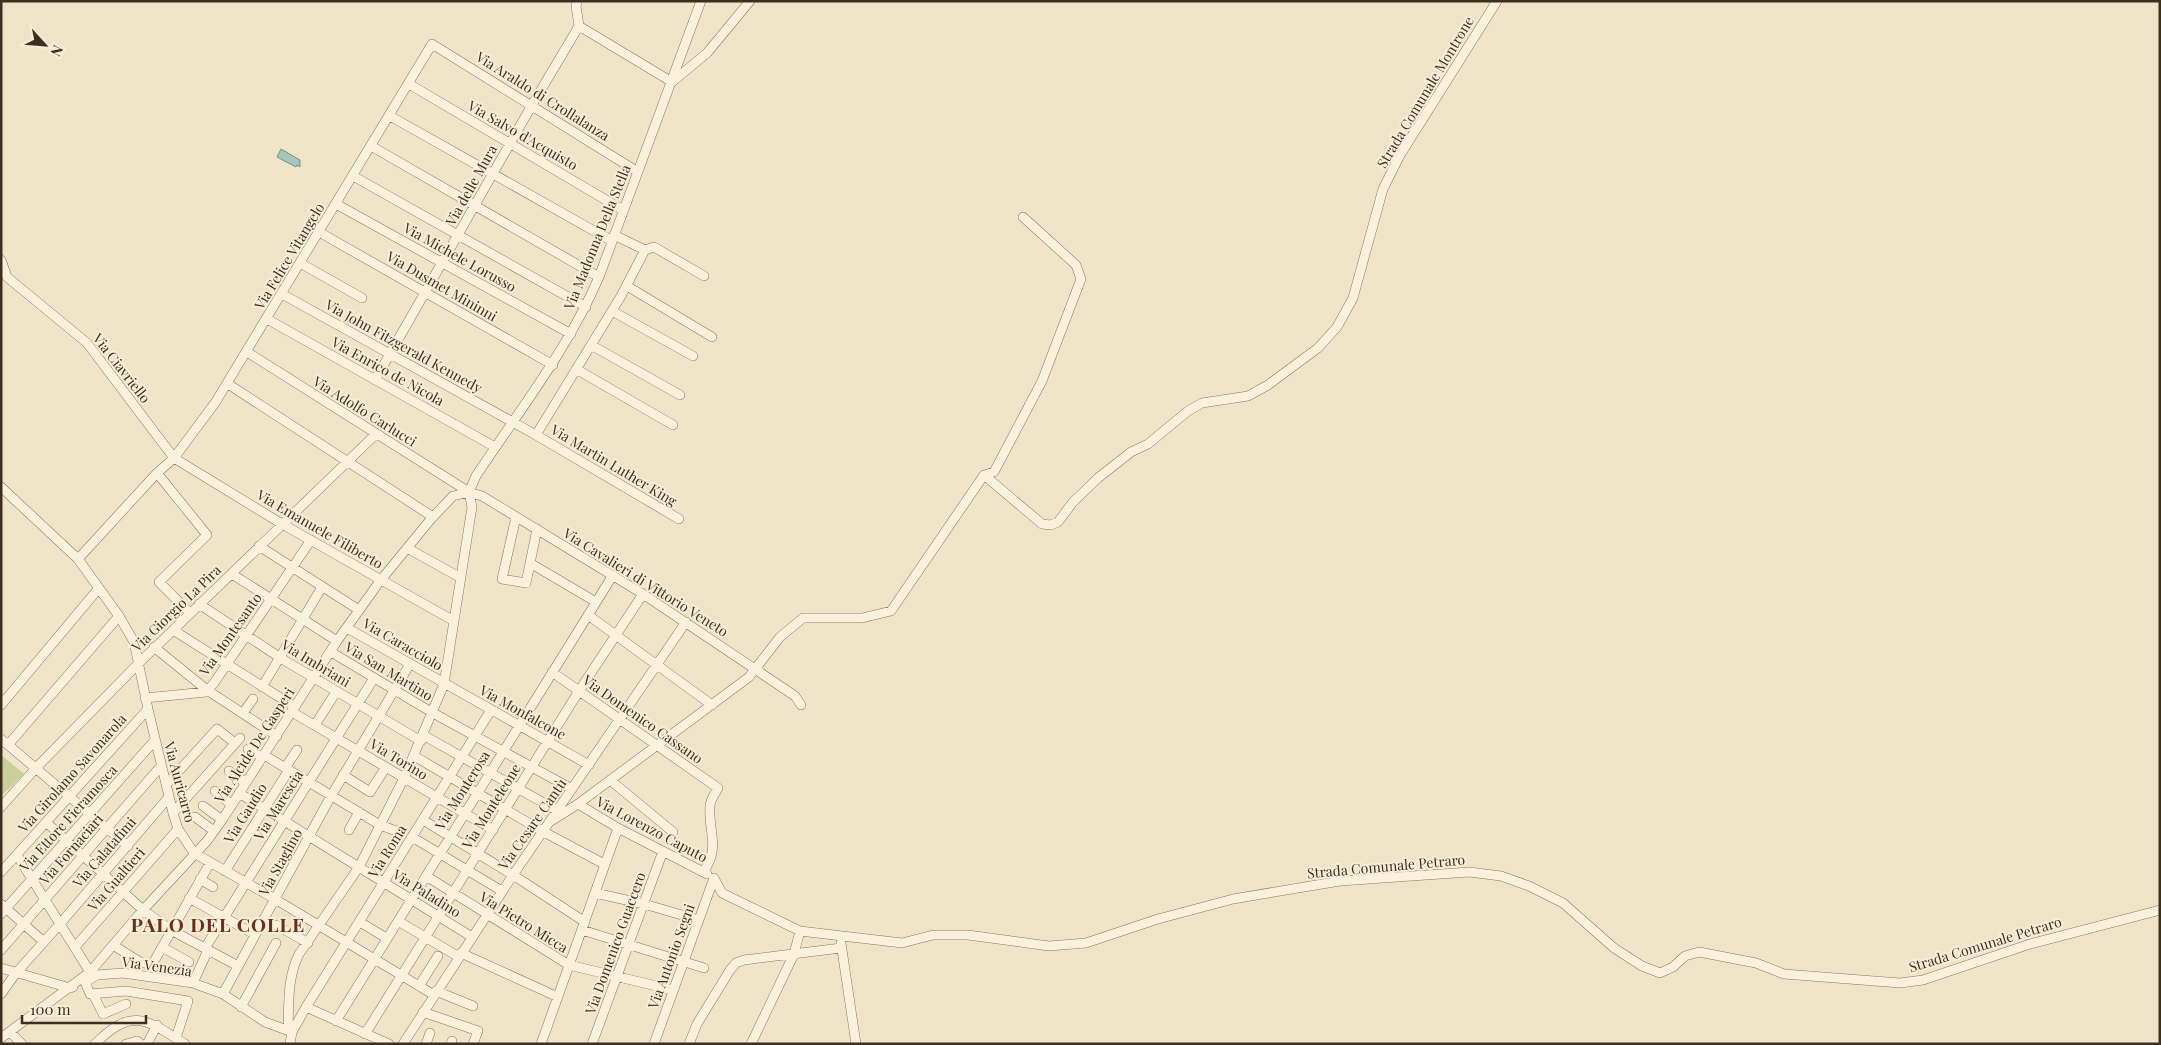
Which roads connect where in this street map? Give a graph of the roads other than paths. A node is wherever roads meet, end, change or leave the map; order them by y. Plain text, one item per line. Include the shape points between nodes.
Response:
1 (577, 1) edge
2 (701, 1) edge
3 (750, 1) edge
4 (1497, 1) edge
5 (579, 26) junction
6 (432, 44) joint
7 (672, 82) junction
8 (409, 84) junction
9 (532, 105) junction
10 (390, 116) junction
11 (511, 143) junction
12 (370, 146) junction
13 (638, 172) junction
14 (494, 175) junction
15 (353, 176) junction
16 (336, 204) junction
17 (476, 206) junction
18 (623, 210) junction
19 (1024, 217) dead end
20 (319, 232) junction
21 (459, 235) junction
22 (613, 238) junction
23 (645, 250) junction
24 (1, 260) edge
25 (300, 263) junction
26 (442, 263) junction
27 (704, 276) dead end
28 (599, 277) junction
29 (627, 286) junction
30 (426, 293) junction
31 (282, 294) junction
32 (362, 298) dead end
33 (586, 307) junction
34 (612, 311) junction
35 (267, 319) junction
36 (571, 334) junction
37 (712, 337) dead end
38 (591, 345) junction
39 (247, 352) junction
40 (391, 353) junction
41 (693, 356) dead end
42 (552, 364) junction
43 (576, 369) junction
44 (375, 380) junction
45 (228, 384) junction
46 (680, 395) dead end
47 (512, 422) junction
48 (673, 425) dead end
49 (376, 434) junction
50 (536, 435) junction
51 (495, 447) junction
52 (174, 458) junction
53 (348, 461) junction
54 (157, 473) junction
55 (984, 475) junction
56 (1, 487) edge
57 (469, 492) junction
58 (433, 517) junction
59 (516, 517) junction
60 (679, 519) dead end
61 (282, 524) junction
62 (537, 530) junction
63 (311, 540) junction
64 (259, 546) junction
65 (407, 548) junction
66 (78, 559) junction
67 (530, 562) junction
68 (292, 567) junction
69 (232, 574) junction
70 (613, 575) junction
71 (461, 578) junction
72 (380, 580) junction
73 (322, 587) junction
74 (99, 588) junction
75 (643, 594) junction
76 (271, 598) junction
77 (596, 602) junction
78 (199, 604) junction
79 (359, 610) junction
80 (190, 614) junction
81 (588, 615) junction
82 (119, 616) junction
83 (303, 619) junction
84 (454, 621) junction
85 (686, 622) junction
86 (347, 628) junction
87 (173, 630) junction
88 (246, 635) junction
89 (616, 635) junction
90 (338, 641) junction
91 (154, 647) junction
92 (331, 652) junction
93 (280, 658) junction
94 (138, 662) junction
95 (226, 664) junction
96 (410, 664) junction
97 (657, 665) junction
98 (756, 669) junction
99 (552, 672) junction
100 (314, 678) junction
101 (374, 678) junction
102 (444, 684) junction
103 (262, 687) junction
104 (207, 690) junction
105 (395, 690) junction
106 (579, 691) junction
107 (336, 692) junction
108 (145, 698) junction
109 (253, 699) dead end
110 (358, 704) junction
111 (1, 705) edge
112 (712, 705) junction
113 (801, 705) dead end
114 (148, 709) junction
115 (294, 710) junction
116 (491, 710) junction
117 (243, 713) junction
118 (433, 713) junction
119 (378, 716) junction
120 (620, 719) junction
121 (315, 725) junction
122 (519, 725) junction
123 (277, 736) junction
124 (475, 736) junction
125 (336, 738) junction
126 (422, 738) junction
127 (155, 740) junction
128 (5, 742) edge
129 (548, 742) junction
130 (657, 745) junction
131 (248, 749) dead end
132 (297, 750) dead end
133 (358, 750) junction
134 (503, 751) junction
135 (264, 756) junction
136 (414, 756) junction
137 (462, 757) junction
138 (589, 764) junction
139 (161, 766) junction
140 (386, 767) junction
141 (532, 767) junction
142 (36, 768) junction
143 (287, 769) junction
144 (230, 771) dead end
145 (490, 772) junction
146 (344, 775) junction
147 (450, 777) junction
148 (404, 778) junction
149 (610, 780) junction
150 (309, 782) junction
151 (246, 783) junction
152 (166, 785) junction
153 (519, 789) junction
154 (572, 789) junction
155 (215, 791) dead end
156 (239, 793) junction
157 (477, 793) junction
158 (70, 796) junction
159 (331, 796) junction
160 (169, 797) junction
161 (437, 797) junction
162 (578, 804) junction
163 (232, 805) junction
164 (203, 806) dead end
165 (1, 807) edge
166 (264, 808) junction
167 (506, 810) junction
168 (558, 811) junction
169 (359, 812) junction
170 (91, 813) junction
171 (173, 813) junction
172 (465, 813) junction
173 (195, 817) dead end
174 (222, 820) junction
175 (284, 820) junction
176 (423, 820) junction
177 (551, 821) junction
178 (47, 823) junction
179 (380, 825) junction
180 (108, 828) junction
181 (618, 828) junction
182 (178, 830) junction
183 (349, 830) dead end
184 (493, 830) junction
185 (214, 831) junction
186 (399, 832) dead end
187 (544, 832) junction
188 (673, 832) dead end
189 (310, 836) junction
190 (450, 836) junction
191 (412, 837) junction
192 (66, 841) junction
193 (128, 846) junction
194 (663, 851) junction
195 (194, 853) junction
196 (440, 853) junction
197 (478, 853) junction
198 (17, 855) junction
199 (83, 856) junction
200 (210, 863) junction
201 (604, 864) junction
202 (359, 867) junction
203 (468, 870) junction
204 (225, 871) junction
205 (1, 872) edge
206 (703, 872) junction
207 (103, 874) junction
208 (513, 874) junction
209 (426, 876) junction
210 (714, 878) junction
211 (32, 879) junction
212 (200, 879) junction
213 (246, 882) junction
214 (384, 882) junction
215 (213, 887) dead end
216 (502, 891) junction
217 (124, 892) junction
218 (453, 893) junction
219 (595, 893) junction
220 (189, 898) junction
221 (275, 899) junction
222 (411, 899) junction
223 (45, 901) junction
224 (644, 904) junction
225 (3, 909) edge
226 (143, 910) junction
227 (2160, 910) edge
228 (487, 914) junction
229 (223, 916) junction
230 (438, 916) junction
231 (698, 920) junction
232 (398, 921) junction
233 (360, 922) junction
234 (23, 924) junction
235 (59, 925) junction
236 (276, 925) dead end
237 (320, 926) junction
238 (583, 926) junction
239 (171, 930) junction
240 (800, 931) junction
241 (254, 934) junction
242 (383, 936) dead end
243 (426, 937) junction
244 (472, 937) junction
245 (840, 937) junction
246 (44, 942) junction
247 (276, 943) dead end
248 (308, 943) junction
249 (347, 944) junction
250 (629, 944) junction
251 (113, 945) junction
252 (75, 947) junction
253 (162, 947) junction
254 (841, 948) junction
255 (207, 949) junction
256 (1, 950) edge
257 (794, 954) junction
258 (460, 955) junction
259 (438, 956) dead end
260 (374, 960) junction
261 (684, 961) junction
262 (189, 962) dead end
263 (569, 965) junction
264 (238, 966) junction
265 (1, 968) edge
266 (704, 968) dead end
267 (90, 972) junction
268 (16, 973) junction
269 (402, 976) junction
270 (617, 976) junction
271 (85, 982) junction
272 (193, 983) junction
273 (419, 986) junction
274 (70, 988) junction
275 (673, 990) junction
276 (123, 992) junction
277 (435, 993) junction
278 (1, 994) edge
279 (93, 994) junction
280 (223, 994) junction
281 (558, 997) junction
282 (126, 1004) junction
283 (241, 1006) junction
284 (473, 1006) dead end
285 (306, 1007) junction
286 (423, 1012) junction
287 (129, 1021) junction
288 (336, 1021) junction
289 (157, 1025) junction
290 (290, 1031) junction
291 (430, 1033) dead end
292 (365, 1034) junction
293 (5, 1035) edge
294 (176, 1038) junction
295 (22, 1044) edge
296 (95, 1044) edge
297 (126, 1044) edge
298 (140, 1044) edge
299 (147, 1044) edge
300 (185, 1044) edge
301 (290, 1044) edge
302 (389, 1044) edge
303 (403, 1044) edge
304 (426, 1044) edge
305 (473, 1044) edge
306 (541, 1044) edge
307 (592, 1044) edge
308 (654, 1044) edge
309 (689, 1044) edge
310 (751, 1044) edge
311 (856, 1044) edge

1 - 5 street
2 - 7 street, Via Madonna Della Stella
3 - 7 street via 707,53
4 - 55 street, Strada Comunale Montrone via 1400,155 1383,189 1353,298 1337,327 1318,348 1248,396 1202,403 1188,411 1148,444 1131,452 1098,478 1058,522 1051,525 1042,524
5 - 7 street
5 - 9 street, Via delle Mura
6 - 8 street, Via Felice Vitangelo
6 - 9 street, Via Araldo di Crollalanza
7 - 13 street, Via Madonna Della Stella
8 - 10 street, Via Felice Vitangelo
8 - 11 street, Via Salvo d'Acquisto
9 - 11 street, Via delle Mura
9 - 13 street, Via Araldo di Crollalanza
10 - 12 street, Via Felice Vitangelo
10 - 14 street
11 - 14 street, Via delle Mura
11 - 18 street, Via Salvo d'Acquisto
12 - 15 street, Via Felice Vitangelo
12 - 17 street
13 - 18 street, Via Madonna Della Stella
14 - 17 street, Via delle Mura
14 - 22 street
15 - 16 street, Via Felice Vitangelo
15 - 21 street
16 - 20 street, Via Felice Vitangelo
16 - 26 street, Via Michele Lorusso
17 - 21 street, Via delle Mura
17 - 28 street
18 - 22 street, Via Madonna Della Stella
19 - 55 street via 1076,265 1081,279 1042,381 994,472
20 - 25 street, Via Felice Vitangelo
20 - 30 street, Via Dusmet Mininni
21 - 26 street, Via delle Mura
21 - 33 street
22 - 23 street
22 - 28 street, Via Madonna Della Stella
23 - 27 street via 654,247
23 - 29 street
24 - 52 street, Via Ciavriello via 7,277 87,343
25 - 31 street, Via Felice Vitangelo
25 - 32 street
26 - 30 street, Via delle Mura
26 - 36 street, Via Michele Lorusso
28 - 33 street, Via Madonna Della Stella
29 - 34 street
29 - 37 street
30 - 40 street, Via delle Mura
30 - 42 street, Via Dusmet Mininni
31 - 35 street, Via Felice Vitangelo
31 - 40 street, Via John Fitzgerald Kennedy
33 - 36 street, Via Madonna Della Stella
34 - 38 street
34 - 41 street
35 - 39 street, Via Felice Vitangelo
35 - 44 street, Via Enrico de Nicola
36 - 42 street, Via Madonna Della Stella
38 - 43 street
38 - 46 street
39 - 45 street, Via Felice Vitangelo
39 - 49 street, Via Adolfo Carlucci
40 - 44 street, Via delle Mura
40 - 47 street, Via John Fitzgerald Kennedy
42 - 47 street, Via Madonna Della Stella
43 - 48 street
43 - 50 street
44 - 51 street, Via Enrico de Nicola
45 - 52 street, Via Felice Vitangelo
45 - 53 street
47 - 50 street, Via John Fitzgerald Kennedy
47 - 51 street, Via Madonna Della Stella
49 - 53 street, Via Giorgio La Pira
49 - 57 street, Via Adolfo Carlucci
50 - 60 street, Via Martin Luther King
51 - 57 street, Via Madonna Della Stella
52 - 54 street, Via Felice Vitangelo
52 - 61 street, Via Emanuele Filiberto
53 - 58 street
53 - 61 street, Via Giorgio La Pira
54 - 66 street
54 - 80 street via 207,535 159,582
55 - 98 street via 891,611 862,618 803,618 780,636
56 - 66 street, Via Auricarro
57 - 58 street, Via Alcide De Gasperi via 453,496
57 - 59 street, Via Cavalieri di Vittorio Veneto via 482,496
57 - 71 street via 472,507
58 - 65 street, Via Alcide De Gasperi
59 - 62 street, Via Cavalieri di Vittorio Veneto
59 - 67 street via 502,579 526,583
61 - 63 street, Via Emanuele Filiberto
61 - 64 street, Via Giorgio La Pira
62 - 67 street
62 - 70 street, Via Cavalieri di Vittorio Veneto
63 - 68 street, Via Montesanto
63 - 72 street, Via Emanuele Filiberto
64 - 68 street
64 - 69 street, Via Giorgio La Pira
65 - 71 street
65 - 72 street, Via Alcide De Gasperi
66 - 74 street, Via Auricarro
67 - 77 street
68 - 73 street
68 - 76 street, Via Montesanto
69 - 76 street
69 - 78 street, Via Giorgio La Pira
70 - 75 street, Via Cavalieri di Vittorio Veneto
70 - 77 street, Via Monterosa
71 - 84 street
72 - 79 street, Via Alcide De Gasperi
72 - 84 street, Via Emanuele Filiberto
73 - 79 street
73 - 83 street
74 - 82 street, Via Auricarro
74 - 111 street
75 - 85 street, Via Cavalieri di Vittorio Veneto
75 - 89 street, Via Monteleone
76 - 83 street
76 - 88 street, Via Montesanto
77 - 81 street, Via Monterosa
78 - 80 street, Via Giorgio La Pira
78 - 88 street, Via Imbriani
79 - 86 street, Via Alcide De Gasperi
80 - 87 street, Via Giorgio La Pira
81 - 89 street
81 - 99 street, Via Monterosa
82 - 94 street, Via Auricarro via 134,642
82 - 128 street
83 - 90 street
83 - 93 street
84 - 102 street
85 - 97 street, Via Cesare Cantù
85 - 98 street, Via Cavalieri di Vittorio Veneto
86 - 90 street, Via Alcide De Gasperi
86 - 96 street, Via Caracciolo
87 - 91 street, Via Giorgio La Pira
87 - 95 street, Via Torino
88 - 93 street, Via Imbriani
88 - 95 street, Via Montesanto
89 - 97 street
89 - 106 street, Via Monteleone
90 - 92 street, Via Alcide De Gasperi
91 - 94 street, Via Giorgio La Pira
91 - 104 street
92 - 100 street, Via Alcide De Gasperi
92 - 101 street, Via San Martino
93 - 100 street, Via Imbriani
93 - 103 street
94 - 108 street, Via Auricarro
94 - 142 street, Via Giorgio La Pira
95 - 103 street, Via Torino
95 - 104 street, Via Montesanto
96 - 102 street, Via Caracciolo
96 - 105 street, Via Staglino
97 - 112 street
97 - 120 street, Via Cesare Cantù
98 - 112 street
98 - 113 street, Via Cavalieri di Vittorio Veneto via 795,696
99 - 106 street, Via Domenico Cassano
99 - 122 street, Via Monterosa
100 - 107 street, Via Imbriani
100 - 115 street, Via Alcide De Gasperi
101 - 105 street, Via San Martino
101 - 110 street, Via Marescia
102 - 116 street, Via Monfalcone
102 - 118 street
103 - 115 street, Via Torino
104 - 108 street, Via Montesanto
104 - 117 street
105 - 118 street, Via San Martino
105 - 119 street, Via Staglino
106 - 120 street, Via Domenico Cassano
106 - 129 street, Via Monteleone
107 - 110 street, Via Imbriani
107 - 121 street
108 - 114 street, Via Auricarro
109 - 117 street
110 - 119 street, Via Imbriani
110 - 125 street, Via Marescia
112 - 130 street
114 - 127 street, Via Auricarro
114 - 158 street, Via Girolamo Savonarola
115 - 121 street, Via Torino
115 - 123 street, Via Alcide De Gasperi
116 - 122 street, Via Monfalcone
116 - 124 street, Via Roma
117 - 123 street
118 - 124 street, Via San Martino
118 - 126 street
119 - 126 street, Via Imbriani
119 - 133 street, Via Staglino
120 - 130 street, Via Domenico Cassano
120 - 138 street, Via Cesare Cantù
121 - 125 street, Via Torino
122 - 129 street, Via Monfalcone
122 - 134 street, Via Monterosa
123 - 135 street, Via Alcide De Gasperi
124 - 134 street, Via San Martino
124 - 137 street, Via Roma
125 - 133 street, Via Torino
125 - 150 street, Via Marescia
126 - 136 street
126 - 137 street, Via Imbriani
127 - 139 street, Via Auricarro
127 - 170 street, Via Ettore Fieramosca
128 - 142 street
129 - 138 street, Via Monfalcone
129 - 141 street, Via Monteleone
130 - 149 street
130 - 206 street, Via Domenico Cassano via 718,788 709,804 713,851 711,862
131 - 135 street
132 - 143 street, Via Gaudio
133 - 140 street, Via Torino
133 - 146 street, Via Staglino
134 - 141 street, Via San Martino
134 - 145 street, Via Monterosa
135 - 143 street
135 - 151 street, Via Alcide De Gasperi
136 - 147 street
136 - 148 street
137 - 145 street, Via Imbriani
137 - 147 street, Via Roma
138 - 154 street, Via Cesare Cantù
139 - 152 street, Via Auricarro
139 - 180 street, Via Fornaciari
140 - 146 street via 370,792
140 - 148 street, Via Torino
141 - 153 street, Via Monteleone
141 - 154 street, Via San Martino
142 - 158 street
142 - 165 street, Via Giorgio La Pira
143 - 150 street
143 - 166 street, Via Gaudio
144 - 151 street
145 - 153 street, Via Imbriani
145 - 157 street, Via Monterosa
146 - 159 street, Via Staglino
147 - 157 street
147 - 161 street, Via Roma
148 - 161 street, Via Torino
148 - 179 street
149 - 162 street
149 - 188 street
150 - 159 street
150 - 175 street, Via Marescia
151 - 156 street, Via Alcide De Gasperi
152 - 160 street, Via Auricarro
152 - 171 street via 217,730 238,740
153 - 167 street, Via Monteleone
153 - 168 street, Via Imbriani
154 - 168 street, Via Cesare Cantù
155 - 163 street
156 - 163 street, Via Alcide De Gasperi
156 - 166 street, Via Paladino
157 - 167 street
157 - 172 street, Via Monterosa
158 - 170 street
158 - 178 street, Via Girolamo Savonarola
159 - 169 street
159 - 189 street, Via Staglino
160 - 171 street, Via Auricarro
160 - 193 street, Via Calatafimi
161 - 172 street, Via Torino
161 - 176 street, Via Roma
162 - 177 street
162 - 181 street, Via Lorenzo Caputo
163 - 174 street, Via Alcide De Gasperi
164 - 174 street
166 - 175 street, Via Paladino
166 - 204 street, Via Gaudio
167 - 184 street, Via Monteleone
167 - 187 street
168 - 177 street, Via Cesare Cantù
169 - 179 street
169 - 183 street
170 - 180 street
170 - 192 street, Via Ettore Fieramosca
171 - 182 street, Via Auricarro
172 - 184 street, Via Torino
172 - 190 street, Via Monterosa
173 - 185 street
174 - 185 street, Via Alcide De Gasperi
175 - 189 street, Via Paladino
175 - 213 street, Via Marescia
176 - 190 street
176 - 191 street, Via Roma
177 - 187 street, Via Cesare Cantù
178 - 192 street
178 - 198 street, Via Girolamo Savonarola
179 - 186 street
179 - 202 street
180 - 193 street
180 - 199 street, Via Fornaciari
181 - 194 street, Via Lorenzo Caputo
181 - 201 street
182 - 195 street, Via Auricarro
182 - 217 street, Via Gualtieri
184 - 197 street, Via Monteleone
185 - 195 street, Via Alcide De Gasperi
187 - 201 street
187 - 208 street, Via Cesare Cantù
189 - 202 street, Via Paladino
189 - 221 street, Via Staglino
190 - 196 street, Via Monterosa
190 - 197 street
191 - 196 street
191 - 214 street, Via Roma via 392,860
192 - 199 street
192 - 211 street, Via Ettore Fieramosca
193 - 207 street, Via Calatafimi
194 - 206 street, Via Lorenzo Caputo
194 - 224 street, Via Domenico Guaccero
195 - 200 street, Via Auricarro
195 - 226 street, Via Alcide De Gasperi
196 - 203 street
196 - 209 street, Via Monterosa
197 - 203 street, Via Monteleone
197 - 208 street
198 - 205 street, Via Girolamo Savonarola
198 - 211 street
199 - 207 street
199 - 223 street, Via Fornaciari
200 - 204 street, Via Auricarro
200 - 212 street
201 - 219 street
202 - 214 street, Via Paladino
202 - 237 street
203 - 216 street
203 - 218 street, Via Monteleone
204 - 213 street, Via Auricarro
206 - 210 street, Via Lorenzo Caputo
207 - 217 street
207 - 235 street, Via Calatafimi
208 - 216 street, Via Cesare Cantù
208 - 238 street
209 - 218 street, Via Pietro Micca
209 - 222 street, Via Monterosa
210 - 231 street, Via Antonio Segni
210 - 240 street, Strada Comunale Petraro via 722,892
211 - 223 street
211 - 225 street, Via Ettore Fieramosca
212 - 215 street
212 - 220 street
213 - 221 street, Via Auricarro
213 - 229 street, Via Marescia
214 - 222 street, Via Paladino
214 - 233 street, Via Roma
216 - 228 street, Via Cesare Cantù
217 - 226 street
217 - 252 street, Via Gualtieri
218 - 228 street, Via Pietro Micca
218 - 230 street, Via Monteleone
219 - 224 street
219 - 238 street
220 - 229 street
220 - 239 street
221 - 237 street, Via Auricarro
221 - 241 street, Via Staglino
222 - 230 street, Via Paladino
222 - 232 street, Via Monterosa
223 - 234 street, Via Fornaciari
223 - 235 street
224 - 231 street
224 - 250 street, Via Domenico Guaccero
225 - 234 street
226 - 239 street
226 - 251 street, Via Alcide De Gasperi
227 - 245 street, Strada Comunale Petraro via 2030,944 1923,980 1900,983 1784,974 1756,963 1699,952 1685,956 1660,974 1614,948 1563,903 1529,886 1469,872 1340,881 1233,899 1158,919 1086,944 1049,946 968,935 933,935 902,943
228 - 244 street, Via Cesare Cantù
228 - 263 street, Via Pietro Micca
229 - 241 street
229 - 255 street, Via Marescia
230 - 243 street, Via Monteleone
230 - 244 street, Via Paladino
231 - 261 street, Via Antonio Segni
232 - 243 street
232 - 260 street, Via Monterosa
233 - 242 street
233 - 249 street, Via Roma
234 - 246 street
234 - 256 street, Via Fornaciari
235 - 246 street, Via Calatafimi
235 - 252 street
236 - 248 street
237 - 248 street
237 - 249 street, Via Auricarro
238 - 250 street
238 - 263 street
239 - 253 street
239 - 255 street
240 - 245 street, Strada Comunale Petraro
240 - 257 street
241 - 264 street, Via Staglino
243 - 258 street
243 - 269 street, Via Monteleone
244 - 258 street, Via Cesare Cantù
245 - 254 street
246 - 268 street, Via Calatafimi
247 - 283 street
248 - 290 street via 299,954 289,986
249 - 260 street, Via Auricarro
249 - 285 street, Via Roma
250 - 261 street
250 - 270 street, Via Domenico Guaccero
251 - 253 street via 140,962 152,965
251 - 267 street, Via Alcide De Gasperi
252 - 267 street
253 - 262 street
254 - 257 street
254 - 311 street
255 - 264 street
255 - 272 street, Via Marescia
257 - 309 street via 736,963 697,1024
257 - 310 street
258 - 277 street, Via Cesare Cantù
258 - 281 street
259 - 273 street
260 - 269 street, Via Auricarro
260 - 288 street, Via Monterosa
261 - 266 street
261 - 275 street, Via Antonio Segni
263 - 270 street, Via Pietro Micca
263 - 281 street
264 - 280 street, Via Staglino
265 - 268 street
267 - 274 street, Via Alcide De Gasperi
268 - 274 street
268 - 278 street, Via Calatafimi
269 - 273 street, Via Auricarro
269 - 292 street, Via Monteleone
270 - 275 street, Via Pietro Micca
270 - 307 street, Via Domenico Guaccero
271 - 272 street, Via Venezia via 97,976 123,974
271 - 274 street, Via Venezia
271 - 279 street
272 - 280 street, Via Venezia
273 - 277 street, Via Auricarro
274 - 293 street, Via Alcide De Gasperi
275 - 308 street, Via Antonio Segni
276 - 279 street
276 - 282 street
276 - 294 street via 188,1001
277 - 284 street, Via Auricarro
277 - 286 street, Via Cesare Cantù
279 - 282 street via 103,1014
280 - 283 street, Via Venezia
281 - 306 street
282 - 287 street
283 - 290 street, Via Venezia via 265,1022
285 - 288 street
285 - 290 street, Via Roma
286 - 303 street, Via Cesare Cantù
286 - 305 street via 478,1031
287 - 289 street via 147,1021
287 - 296 street via 111,1028
288 - 292 street
289 - 294 street
289 - 299 street
290 - 301 street
291 - 304 street
292 - 302 street
293 - 295 street
294 - 300 street
297 - 298 street via 137,1041

